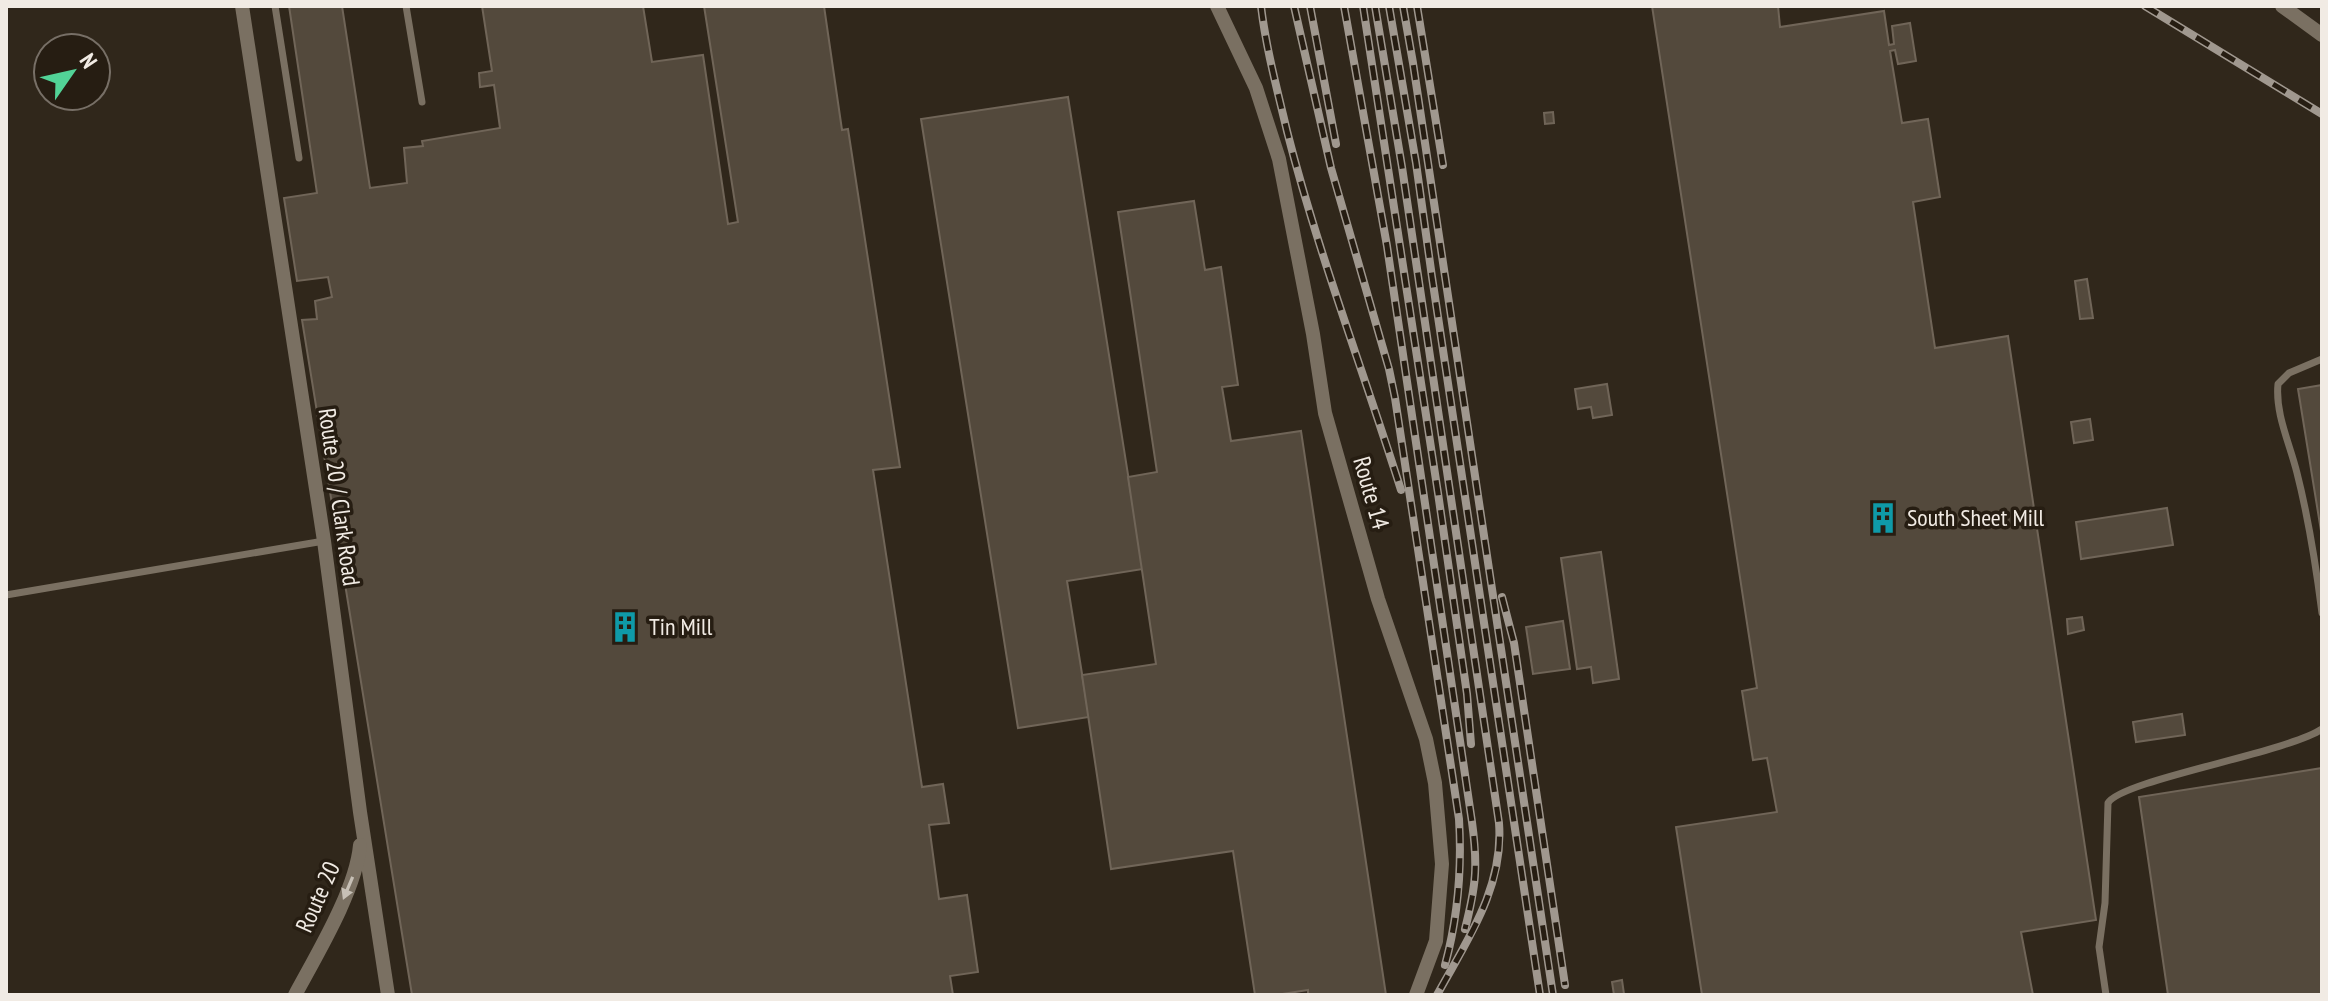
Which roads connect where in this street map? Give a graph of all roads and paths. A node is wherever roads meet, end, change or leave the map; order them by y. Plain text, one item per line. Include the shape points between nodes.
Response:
1 (242, 6) edge
2 (275, 6) edge
3 (406, 6) edge
4 (1217, 6) edge
5 (2282, 6) edge
6 (2322, 35) edge
7 (422, 102) dead end
8 (299, 158) dead end
9 (2322, 359) edge
10 (324, 541) junction
11 (6, 595) edge
12 (2322, 613) edge
13 (2322, 729) edge
14 (360, 812) junction
15 (295, 995) edge
16 (388, 995) edge
17 (1416, 995) edge
18 (2106, 995) edge

1 - 10 street, Route 20 / Clark Road
2 - 8 lane
3 - 7 lane
4 - 17 street, Route 14 via 1256,88 1279,159 1325,413 1435,783 1442,864 1436,941
5 - 6 street
9 - 12 lane via 2289,373 2278,384 2277,399 2313,545
10 - 11 lane
10 - 14 street, Route 20 / Clark Road
13 - 18 lane via 2112,797 2099,947
14 -> 15 street, Route 20 via 355,871
14 - 16 street, Route 20 / Clark Road

